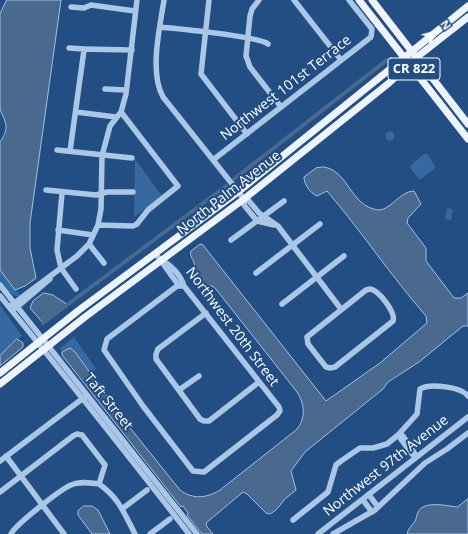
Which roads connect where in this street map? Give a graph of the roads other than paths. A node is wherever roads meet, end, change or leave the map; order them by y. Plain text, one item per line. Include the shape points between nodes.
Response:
1 (137, 0) edge
2 (164, 0) edge
3 (209, 0) edge
4 (259, 0) edge
5 (294, 0) edge
6 (349, 0) edge
7 (359, 0) edge
8 (372, 0) edge
9 (91, 3) edge
10 (468, 6) edge
11 (71, 7) dead end
12 (135, 11) junction
13 (468, 17) edge
14 (160, 27) junction
15 (205, 33) junction
16 (248, 38) junction
17 (268, 44) dead end
18 (69, 48) dead end
19 (84, 50) junction
20 (132, 50) junction
21 (412, 50) junction
22 (404, 57) junction
23 (417, 57) junction
24 (341, 60) junction
25 (410, 65) junction
26 (105, 89) dead end
27 (126, 90) junction
28 (281, 107) junction
29 (76, 112) junction
30 (120, 112) junction
31 (116, 117) junction
32 (468, 124) edge
33 (247, 134) junction
34 (468, 139) edge
35 (57, 150) dead end
36 (70, 152) junction
37 (102, 156) junction
38 (132, 158) dead end
39 (213, 160) junction
40 (46, 190) dead end
41 (133, 192) dead end
42 (238, 192) junction
43 (62, 193) junction
44 (100, 194) junction
45 (244, 200) junction
46 (284, 201) dead end
47 (258, 212) junction
48 (252, 216) junction
49 (263, 216) junction
50 (257, 220) junction
51 (320, 224) dead end
52 (98, 225) junction
53 (58, 230) junction
54 (284, 234) junction
55 (93, 235) junction
56 (231, 240) dead end
57 (89, 244) junction
58 (291, 245) junction
59 (156, 254) junction
60 (344, 256) dead end
61 (162, 261) junction
62 (104, 262) dead end
63 (61, 268) junction
64 (256, 273) dead end
65 (317, 277) junction
66 (0, 285) edge
67 (180, 286) junction
68 (76, 288) dead end
69 (0, 296) edge
70 (282, 304) dead end
71 (16, 305) junction
72 (10, 309) junction
73 (341, 309) junction
74 (206, 313) junction
75 (40, 341) junction
76 (46, 348) junction
77 (0, 373) edge
78 (199, 376) dead end
79 (259, 382) junction
80 (0, 384) edge
81 (179, 390) junction
82 (85, 396) junction
83 (468, 396) edge
84 (468, 417) edge
85 (468, 433) edge
86 (398, 435) junction
87 (6, 456) junction
88 (417, 457) junction
89 (0, 461) edge
90 (21, 476) junction
91 (99, 484) junction
92 (147, 490) dead end
93 (0, 492) edge
94 (369, 495) junction
95 (363, 500) junction
96 (43, 505) junction
97 (378, 507) junction
98 (122, 509) junction
99 (372, 512) junction
100 (170, 520) dead end
101 (293, 520) dead end
102 (192, 533) edge
103 (11, 534) edge
104 (64, 534) edge
105 (135, 534) edge
106 (150, 534) edge
107 (318, 534) edge
108 (333, 534) edge

1 - 12 street
2 - 14 street
3 - 15 street
4 - 16 street via 252,9
5 - 24 street
6 - 24 street, Northwest 101st Terrace via 372,33 371,37
7 - 22 main road, CR 822
8 - 21 main road, CR 822
9 - 11 street via 84,8
9 - 12 street
10 - 21 main road, North Palm Avenue
12 - 20 street
13 - 23 main road, North Palm Avenue
14 - 15 street
14 - 39 street via 157,87
15 - 16 street
15 - 33 street via 201,74
16 - 17 street
16 - 28 street via 247,61
18 - 19 street
19 - 20 street
19 - 29 street
20 - 27 street
21 - 22 main road, North Palm Avenue
21 - 23 main road, CR 822
22 - 25 main road, CR 822
22 - 42 main road, North Palm Avenue
23 - 25 main road, North Palm Avenue
23 - 32 main road, CR 822
24 - 28 street, Northwest 101st Terrace
25 - 34 main road, CR 822
25 - 45 main road, North Palm Avenue
26 - 27 street
27 - 30 street
28 - 33 street, Northwest 101st Terrace
29 - 31 street
29 - 36 street
30 - 31 street
30 - 52 street via 178,186 148,210 137,224
31 - 37 street via 108,133
33 - 39 street, Northwest 101st Terrace
35 - 36 street
36 - 37 street
37 - 38 street
37 - 44 street
39 - 42 street
40 - 43 street
41 - 44 street
42 - 45 street
42 - 59 main road, North Palm Avenue
43 - 44 street
43 - 53 street
44 - 52 street
45 - 47 street via 250,201
45 - 48 street via 244,205
45 - 61 main road, North Palm Avenue
46 - 49 street
47 - 48 street
47 - 49 street
48 - 50 street
49 - 50 street
49 - 54 street via 278,226
50 - 54 street via 274,225
50 - 56 street
51 - 58 street
52 - 55 street
53 - 55 street
53 - 63 street via 57,250
54 - 58 street
55 - 57 street
57 - 62 street
57 - 63 street
58 - 64 street
58 - 65 street
59 - 61 street, Northwest 20th Street
59 - 75 main road, North Palm Avenue
60 - 65 street
61 - 67 street, Northwest 20th Street via 168,273
61 - 67 street, Northwest 20th Street via 168,263 182,281
61 - 76 main road, North Palm Avenue
63 - 68 street
63 - 71 street via 41,288
65 - 70 street
65 - 73 street
66 - 71 street, Taft Street
67 - 74 street, Northwest 20th Street
67 - 79 street, Northwest 20th Street via 107,339 104,350 193,471 204,472 280,411
69 - 72 street, Taft Street
71 - 72 street
71 - 75 street, Taft Street
72 - 75 street, Taft Street
73 - 73 street via 366,290 372,289 392,312 394,318 392,323 335,367 328,368 309,346 307,339 309,334
74 - 79 street, Northwest 20th Street
74 - 81 street via 158,349 156,354 156,359
75 - 76 street, Taft Street
75 - 77 main road, North Palm Avenue
76 - 80 main road, North Palm Avenue
76 - 82 street, Taft Street
78 - 81 street
79 - 81 street via 204,421
82 - 87 street
82 - 102 street, Taft Street
83 - 86 street via 460,390 425,386 420,389 416,414
84 - 88 street, Northwest 97th Avenue
85 - 97 street via 424,462
86 - 88 street via 403,436
86 - 101 street via 387,444 374,448 360,448 336,465 328,492
87 - 89 street
87 - 90 street
88 - 94 street, Northwest 97th Avenue
90 - 91 street via 78,434 82,435 105,465
90 - 93 street
90 - 96 street
91 - 96 street via 87,482 71,485
91 - 98 street via 111,493
92 - 98 street
94 - 95 street, Northwest 97th Avenue
94 - 97 street
95 - 99 street
95 - 107 street, Northwest 97th Avenue
96 - 103 street
96 - 104 street
97 - 99 street
98 - 105 street
99 - 108 street
100 - 106 street

